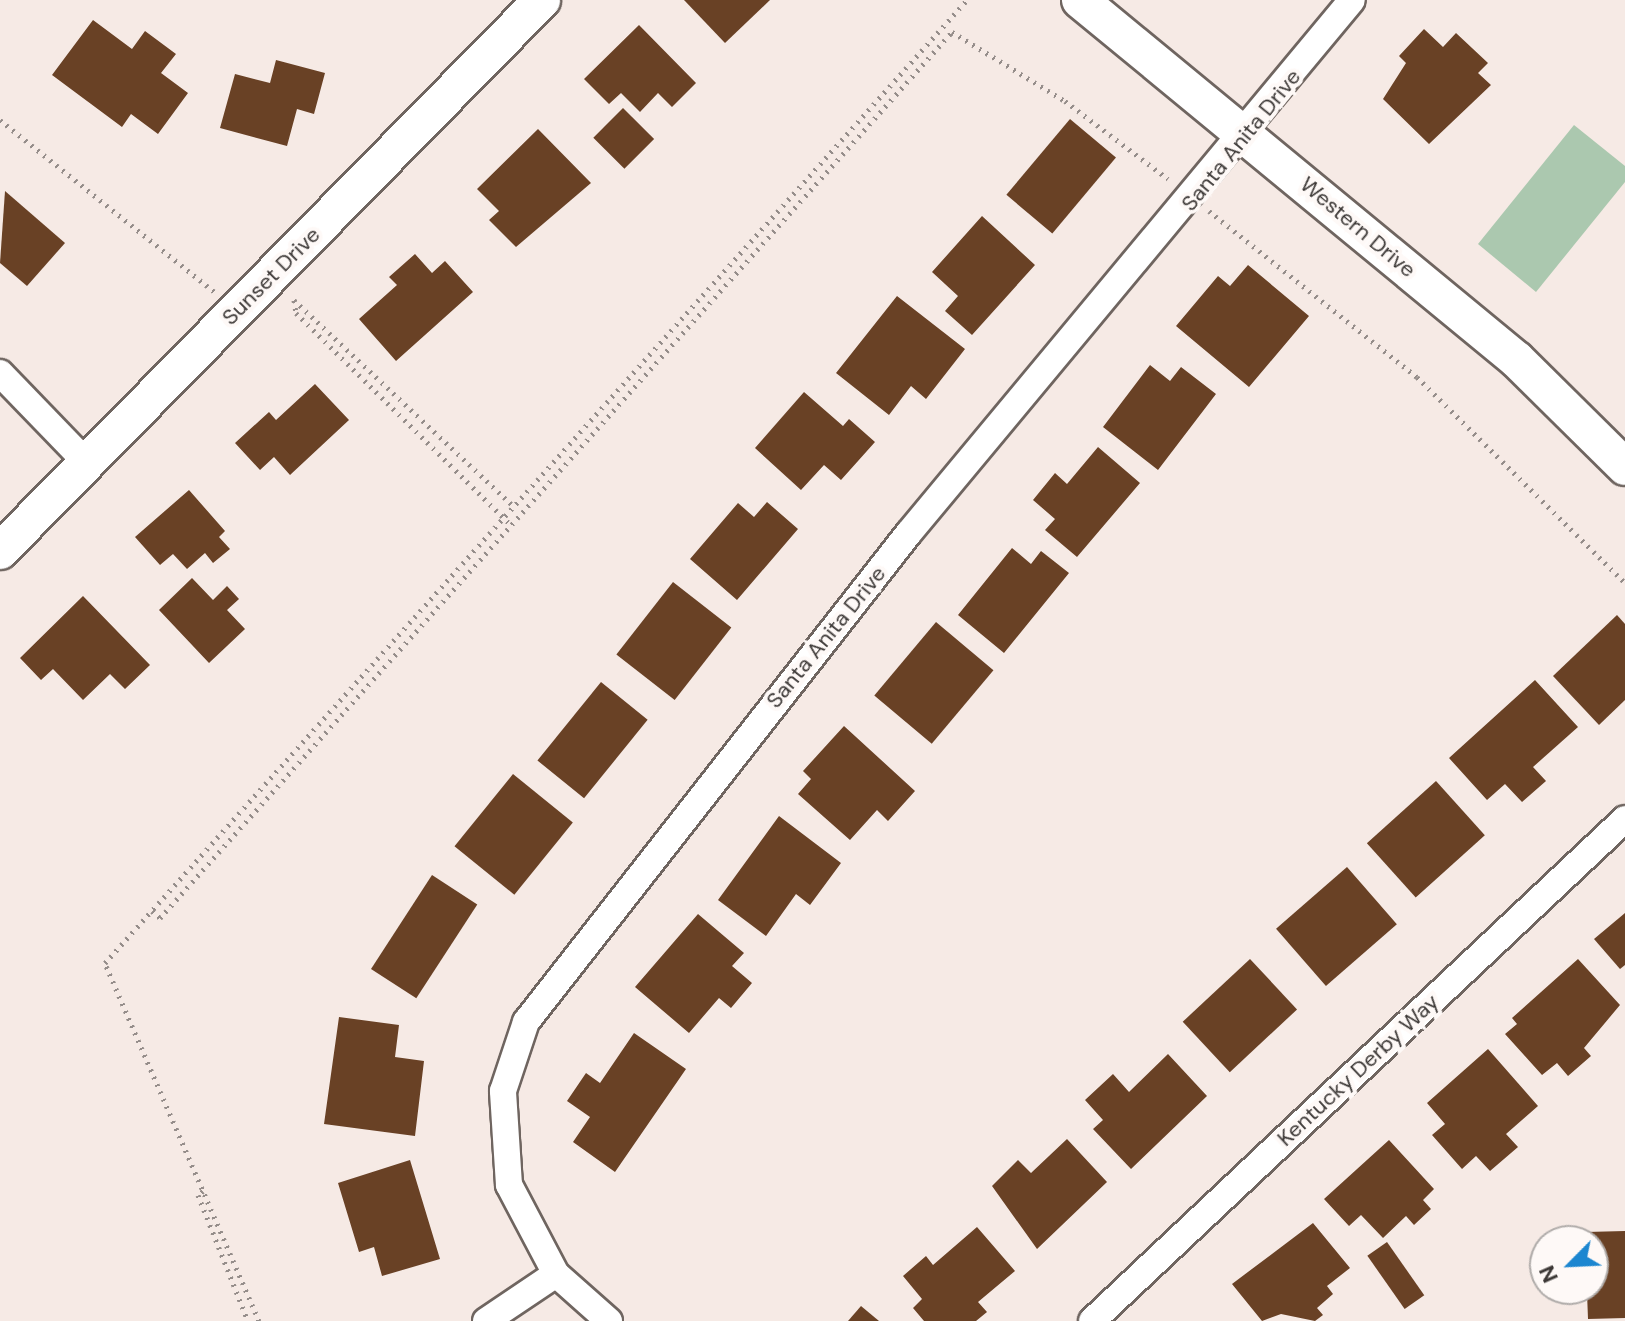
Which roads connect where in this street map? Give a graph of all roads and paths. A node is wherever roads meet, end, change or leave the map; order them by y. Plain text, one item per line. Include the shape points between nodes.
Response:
1 (542, 0) edge
2 (967, 0) edge
3 (1080, 0) edge
4 (1352, 0) edge
5 (0, 120) edge
6 (1248, 134) junction
7 (1169, 180) dead end
8 (1206, 209) dead end
9 (216, 292) dead end
10 (0, 373) edge
11 (87, 463) junction
12 (1625, 467) edge
13 (511, 504) junction
14 (501, 516) junction
15 (511, 525) junction
16 (0, 551) edge
17 (1625, 583) edge
18 (1625, 819) edge
19 (152, 911) junction
20 (203, 1191) junction
21 (556, 1274) junction
22 (248, 1321) edge
23 (259, 1321) edge
24 (486, 1321) edge
25 (609, 1321) edge
26 (1092, 1321) edge

1 - 11 main road, Sunset Drive
2 - 13 path
3 - 6 main road, Western Drive
4 - 6 street, Santa Anita Drive
5 - 9 path
6 - 12 main road, Western Drive via 1517,360
6 - 21 street, Santa Anita Drive via 898,547 526,1022 503,1091 509,1185
7 - 15 path via 1065,101 952,32
8 - 17 path via 1417,377
10 - 11 street
11 - 16 main road, Sunset Drive
13 - 14 path
13 - 14 path via 294,300 296,313
14 - 15 path
14 - 19 path
15 - 19 path via 160,918
18 - 26 street, Kentucky Derby Way
19 - 20 path via 105,963
20 - 22 path via 198,1195
20 - 23 path
21 - 24 street
21 - 25 street, Santa Anita Drive

